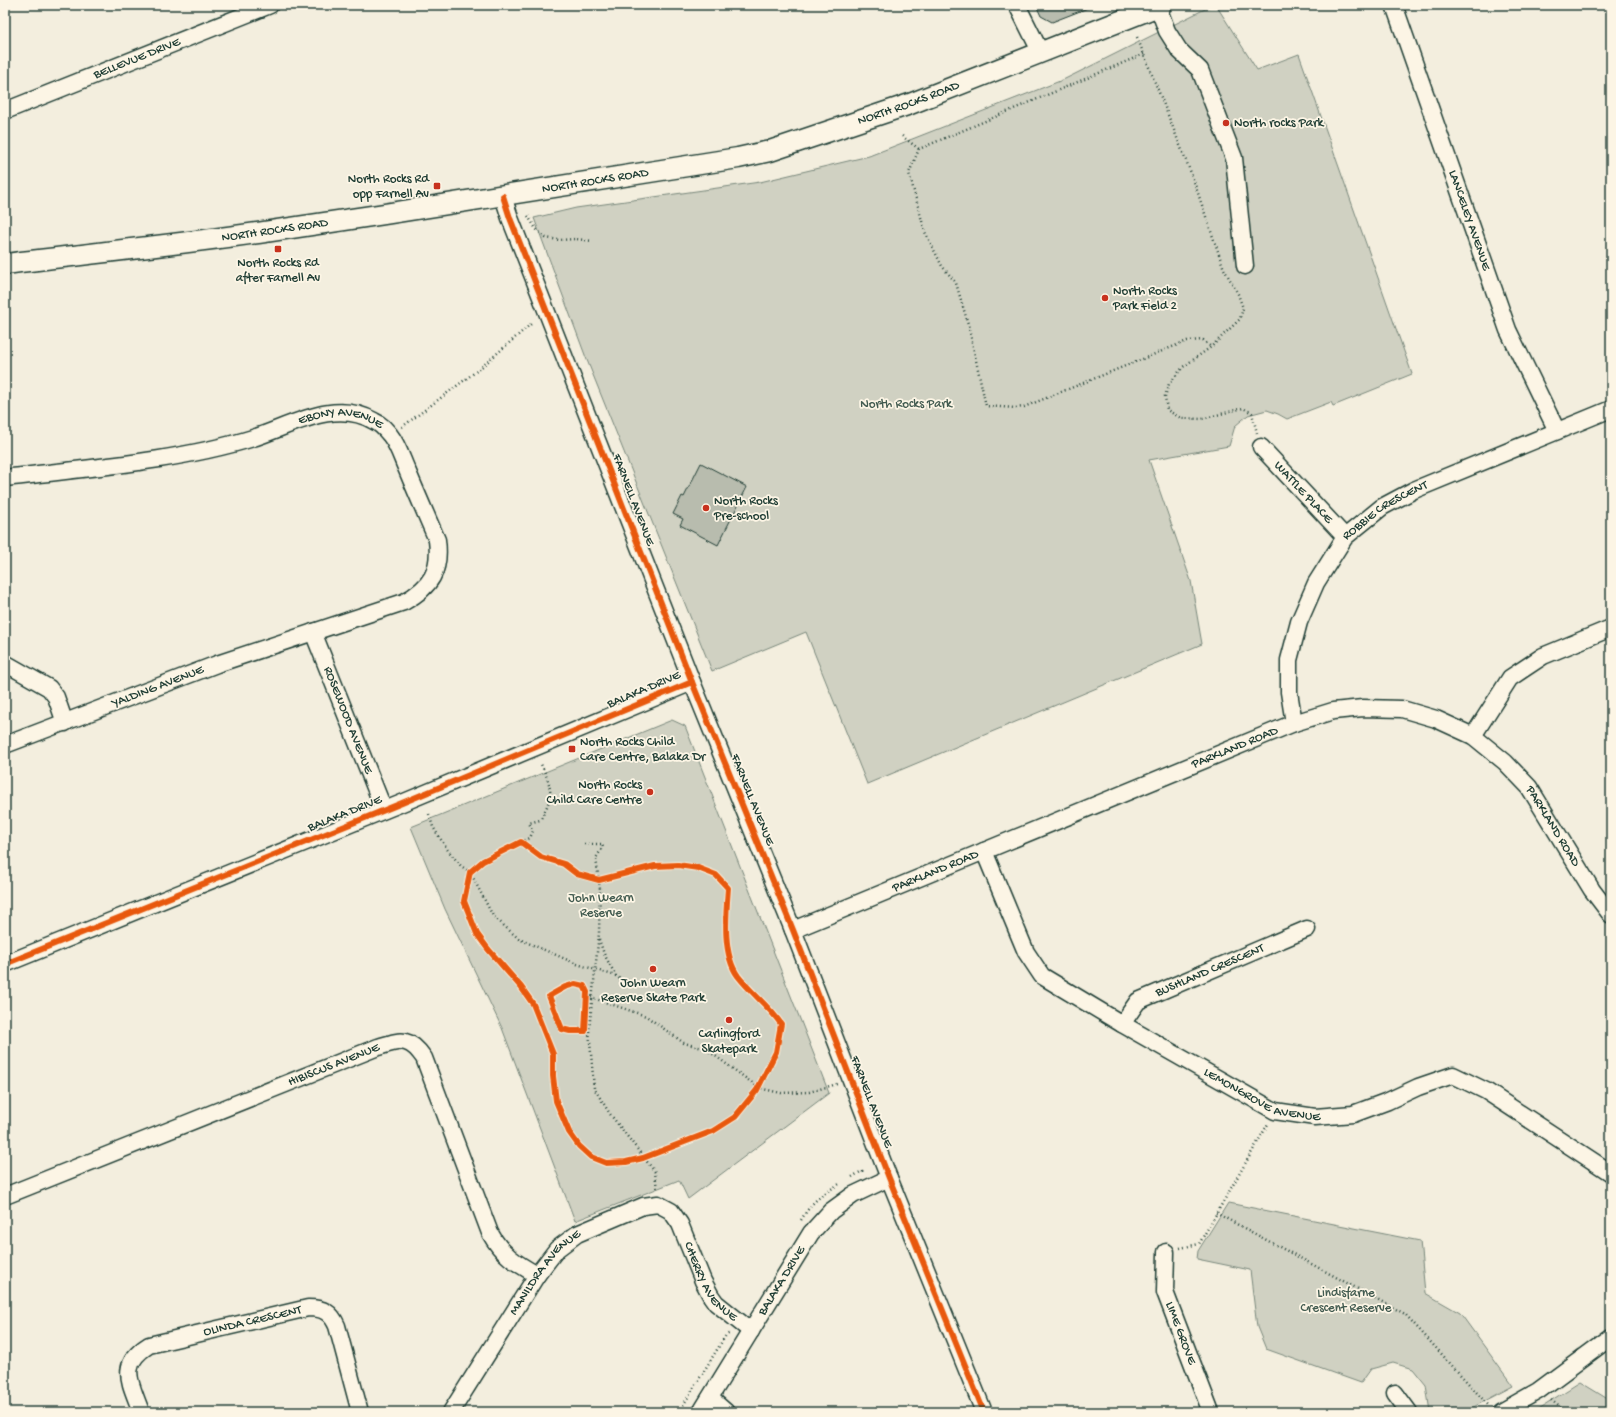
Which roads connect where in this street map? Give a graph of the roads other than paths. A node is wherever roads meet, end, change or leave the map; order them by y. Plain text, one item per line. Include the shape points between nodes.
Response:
1 (270, 5) edge
2 (1017, 5) edge
3 (1394, 5) edge
4 (1159, 6) edge
5 (1041, 53) junction
6 (5, 111) edge
7 (503, 196) junction
8 (5, 264) edge
9 (1245, 266) dead end
10 (1611, 409) edge
11 (1557, 431) junction
12 (1261, 447) road end
13 (5, 478) edge
14 (1345, 537) junction
15 (1611, 628) edge
16 (313, 632) junction
17 (5, 663) edge
18 (692, 682) junction
19 (65, 723) junction
20 (1294, 723) junction
21 (1473, 736) junction
22 (5, 746) edge
23 (384, 810) junction
24 (984, 851) junction
25 (1611, 915) edge
26 (1307, 929) dead end
27 (793, 930) junction
28 (5, 964) edge
29 (1122, 1024) junction
30 (1611, 1173) edge
31 (889, 1178) junction
32 (5, 1196) edge
33 (680, 1224) joint
34 (1166, 1252) road end
35 (537, 1275) junction
36 (751, 1331) junction
37 (1611, 1337) edge
38 (1395, 1393) dead end
39 (710, 1398) junction
40 (1498, 1410) edge
41 (141, 1412) edge
42 (360, 1412) edge
43 (451, 1412) edge
44 (701, 1412) edge
45 (726, 1412) edge
46 (984, 1412) edge
47 (1211, 1412) edge
48 (1409, 1412) edge

1 - 6 street, BELLEVUE DRIVE
2 - 5 street
3 - 11 street, LANCELEY AVENUE via 1508,330
4 - 5 main road, NORTH ROCKS ROAD
4 - 9 street via 1167,31 1179,50 1200,70 1234,158
5 - 7 main road, NORTH ROCKS ROAD via 910,104 770,151
7 - 8 main road, NORTH ROCKS ROAD via 270,231
7 - 18 street, FARNELL AVENUE
10 - 11 street, ROBBIE CRESCENT
11 - 14 street, ROBBIE CRESCENT via 1414,490 1382,507
12 - 14 street, WATTLE PLACE
13 - 16 street, EBONY AVENUE via 203,451 336,411 368,418 383,427 396,444 436,540 438,553 434,575 427,586 404,602
14 - 20 street, ROBBIE CRESCENT via 1316,583 1299,622 1289,660 1289,692
15 - 21 street via 1543,656 1510,678
16 - 19 street, YALDING AVENUE via 217,664
16 - 23 street, ROSEWOOD AVENUE
17 - 19 street via 48,688 56,697
18 - 23 street, BALAKA DRIVE
18 - 27 street, FARNELL AVENUE
19 - 22 street, YALDING AVENUE
20 - 21 street, PARKLAND ROAD via 1332,711 1363,708 1402,709 1436,719
20 - 24 street, PARKLAND ROAD
21 - 25 street, PARKLAND ROAD via 1505,762 1529,787 1592,890
23 - 28 street, BALAKA DRIVE
24 - 27 street, PARKLAND ROAD
24 - 29 street, LEMONGROVE AVENUE via 1026,952 1042,976
26 - 29 street, BUSHLAND CRESCENT via 1138,1001
27 - 31 street, FARNELL AVENUE
29 - 30 street, LEMONGROVE AVENUE via 1275,1111 1315,1117 1353,1114 1453,1075 1486,1091
31 - 36 street, BALAKA DRIVE via 853,1195 831,1210 812,1234
31 - 46 street, FARNELL AVENUE
32 - 35 street, HIBISCUS AVENUE via 378,1047 407,1041 417,1048 424,1058 495,1242 514,1262
33 - 35 street, MANILDRA AVENUE via 671,1211 658,1204 643,1206 577,1234 557,1249
33 - 36 street, CHERRY AVENUE via 711,1296
34 - 47 street, LIME GROVE via 1165,1292
35 - 43 street, MANILDRA AVENUE
36 - 39 street, BALAKA DRIVE
37 - 40 street via 1538,1391
38 - 48 street
39 - 44 street, BALAKA DRIVE
39 - 45 street
41 - 42 street, OLINDA CRESCENT via 130,1381 130,1369 134,1356 149,1345 316,1308 330,1313 337,1326

